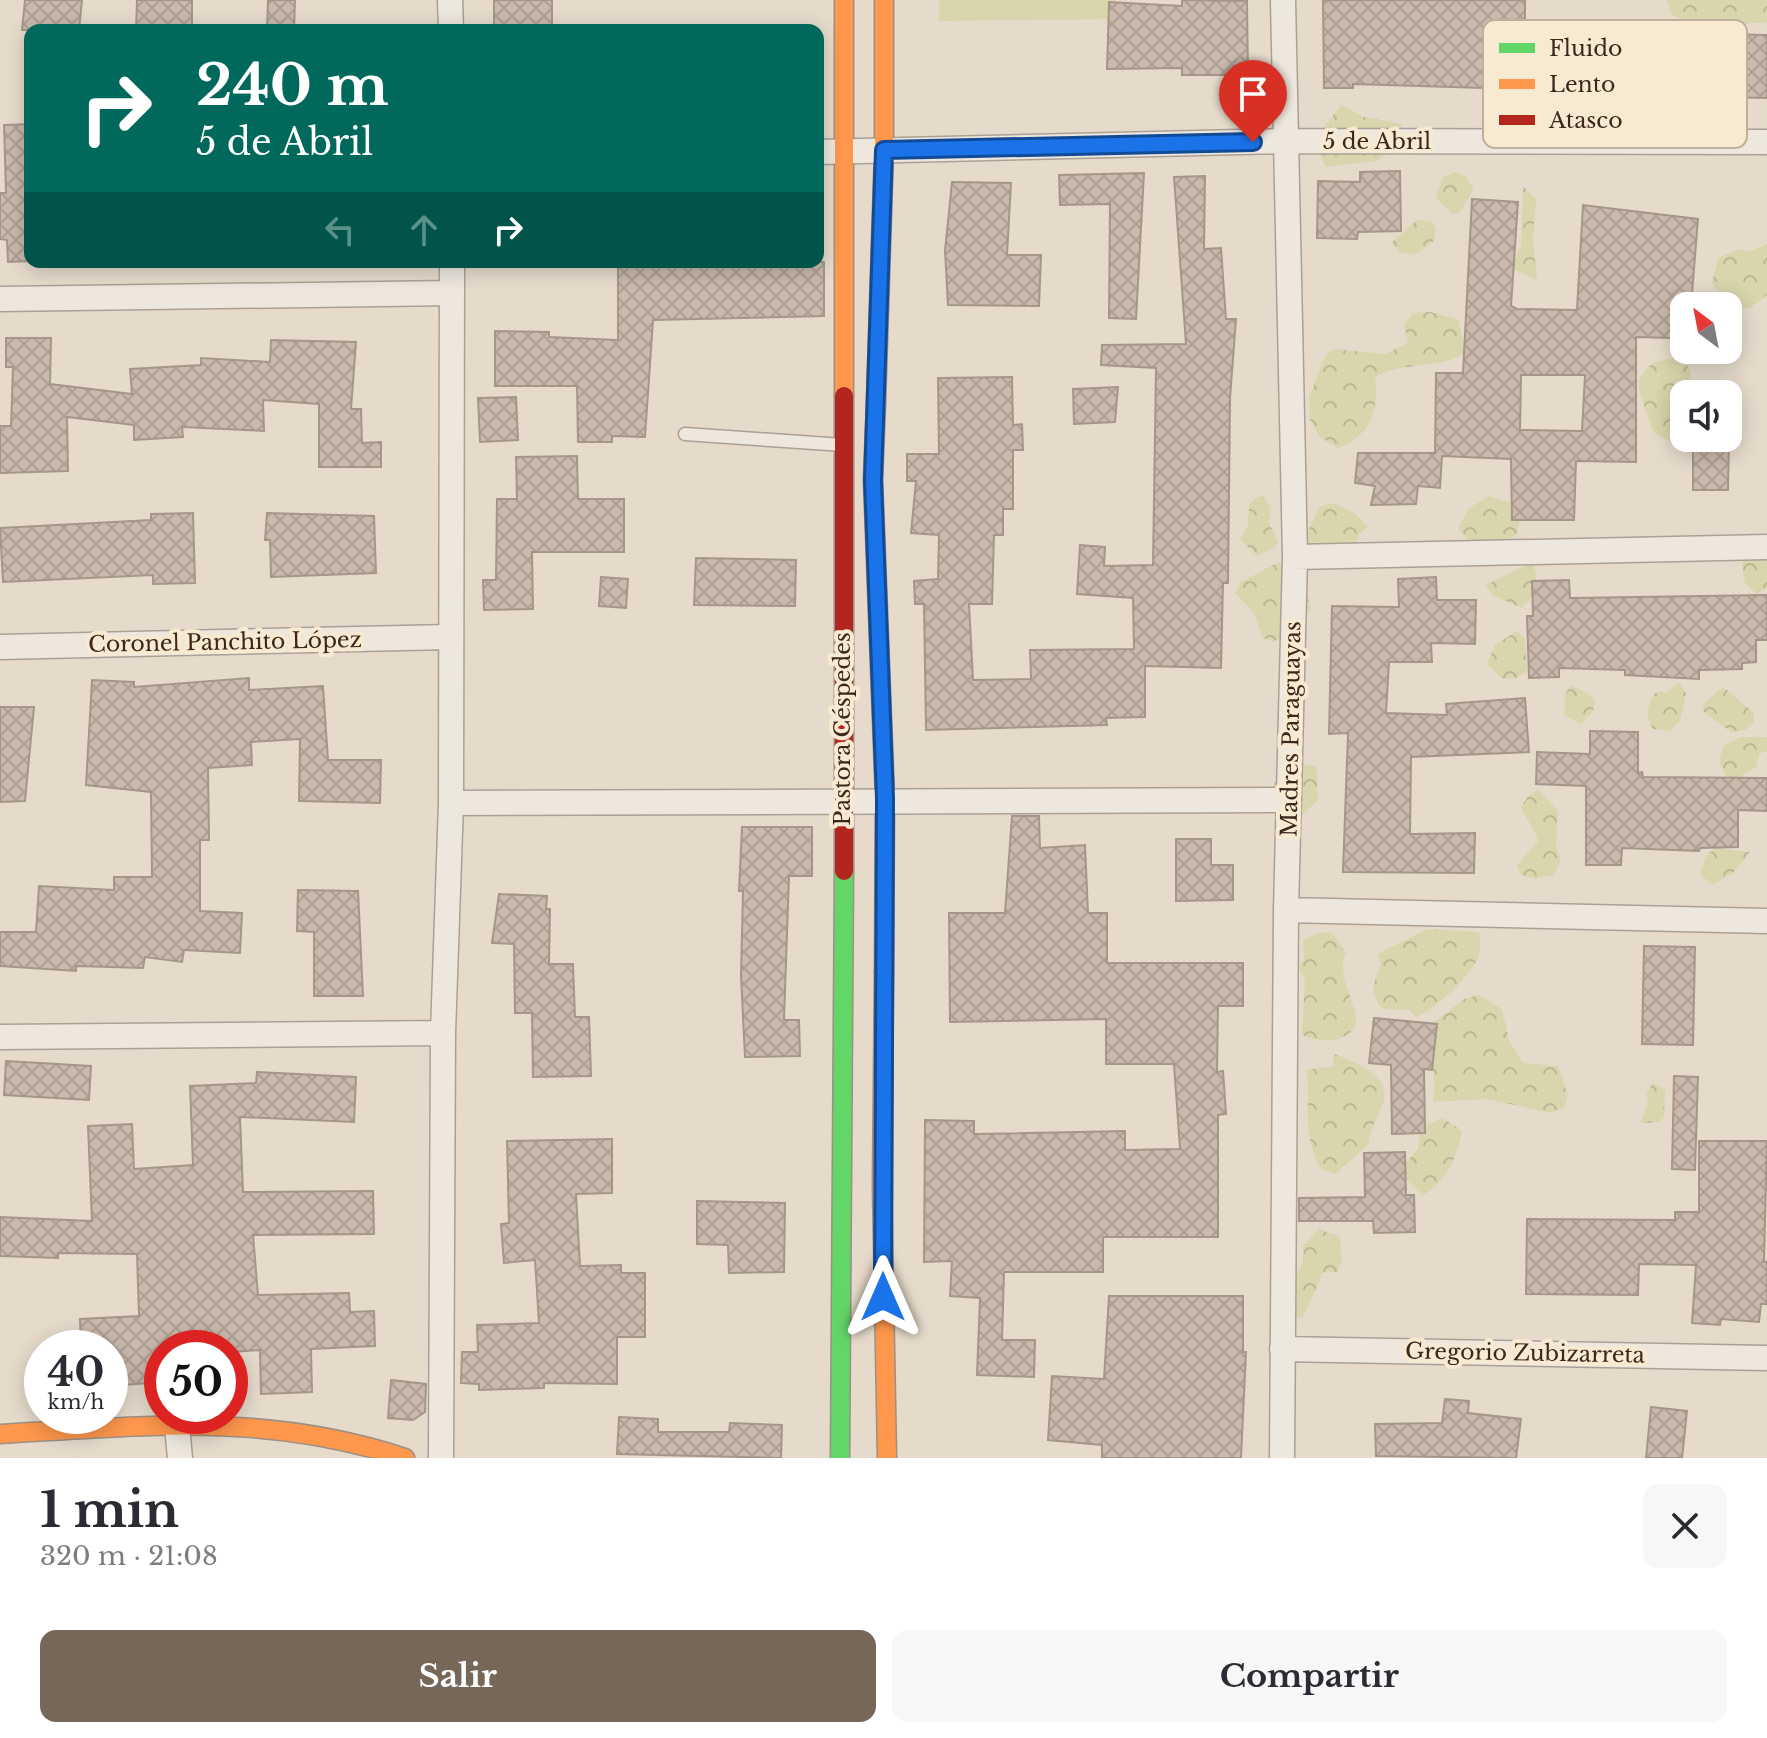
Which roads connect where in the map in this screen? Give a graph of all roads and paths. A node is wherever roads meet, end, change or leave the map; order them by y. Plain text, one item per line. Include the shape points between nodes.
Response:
1 (450, 0) edge
2 (844, 0) edge
3 (884, 0) edge
4 (1283, 0) edge
5 (451, 24) edge
6 (1284, 141) junction
7 (1483, 141) edge
8 (1747, 142) edge
9 (1767, 142) edge
10 (884, 150) junction
11 (824, 152) edge
12 (843, 153) junction
13 (452, 268) edge
14 (452, 293) junction
15 (0, 299) edge
16 (685, 434) dead end
17 (843, 445) junction
18 (1767, 547) edge
19 (1295, 557) junction
20 (449, 637) junction
21 (0, 647) edge
22 (885, 799) junction
23 (842, 800) junction
24 (1289, 800) junction
25 (451, 803) junction
26 (1286, 910) junction
27 (1767, 921) edge
28 (443, 1033) junction
29 (0, 1037) edge
30 (882, 1186) junction
31 (844, 1187) junction
32 (1282, 1349) junction
33 (1767, 1358) edge
34 (248, 1425) edge
35 (144, 1427) edge
36 (0, 1434) edge
37 (178, 1434) edge
38 (180, 1458) edge
39 (405, 1458) edge
40 (441, 1458) edge
41 (840, 1458) edge
42 (887, 1458) edge
43 (1282, 1458) edge

1 - 5 street
2 - 12 main road, Pastora Céspedes
3 - 10 main road, Pastora Céspedes
4 - 6 street, Madres Paraguayas
6 - 7 street, 5 de Abril
6 - 10 street, 5 de Abril
6 - 19 street, Madres Paraguayas
8 - 9 street, 5 de Abril
10 - 12 street, 5 de Abril
10 - 22 main road, Pastora Céspedes via 873,480
11 - 12 street, 5 de Abril
12 - 17 main road, Pastora Céspedes
13 - 14 street
14 - 15 street
14 - 20 street
16 - 17 lane
17 - 23 main road, Pastora Céspedes
18 - 19 street
19 - 24 street, Madres Paraguayas
20 - 21 street, Coronel Panchito López
20 - 25 street
22 - 23 street
22 - 24 street
22 - 30 main road, Pastora Céspedes
23 - 25 street
23 - 31 main road, Pastora Céspedes
24 - 26 street, Madres Paraguayas
25 - 28 street
26 - 27 street
26 - 32 street, Madres Paraguayas
28 - 29 street
28 - 40 street
30 - 31 main road
30 - 42 main road, Pastora Céspedes
31 - 41 main road, Pastora Céspedes
32 - 33 street, Gregorio Zubizarreta
32 - 43 street, Madres Paraguayas
34 - 39 main road via 300,1428
35 - 36 main road
37 - 38 street

